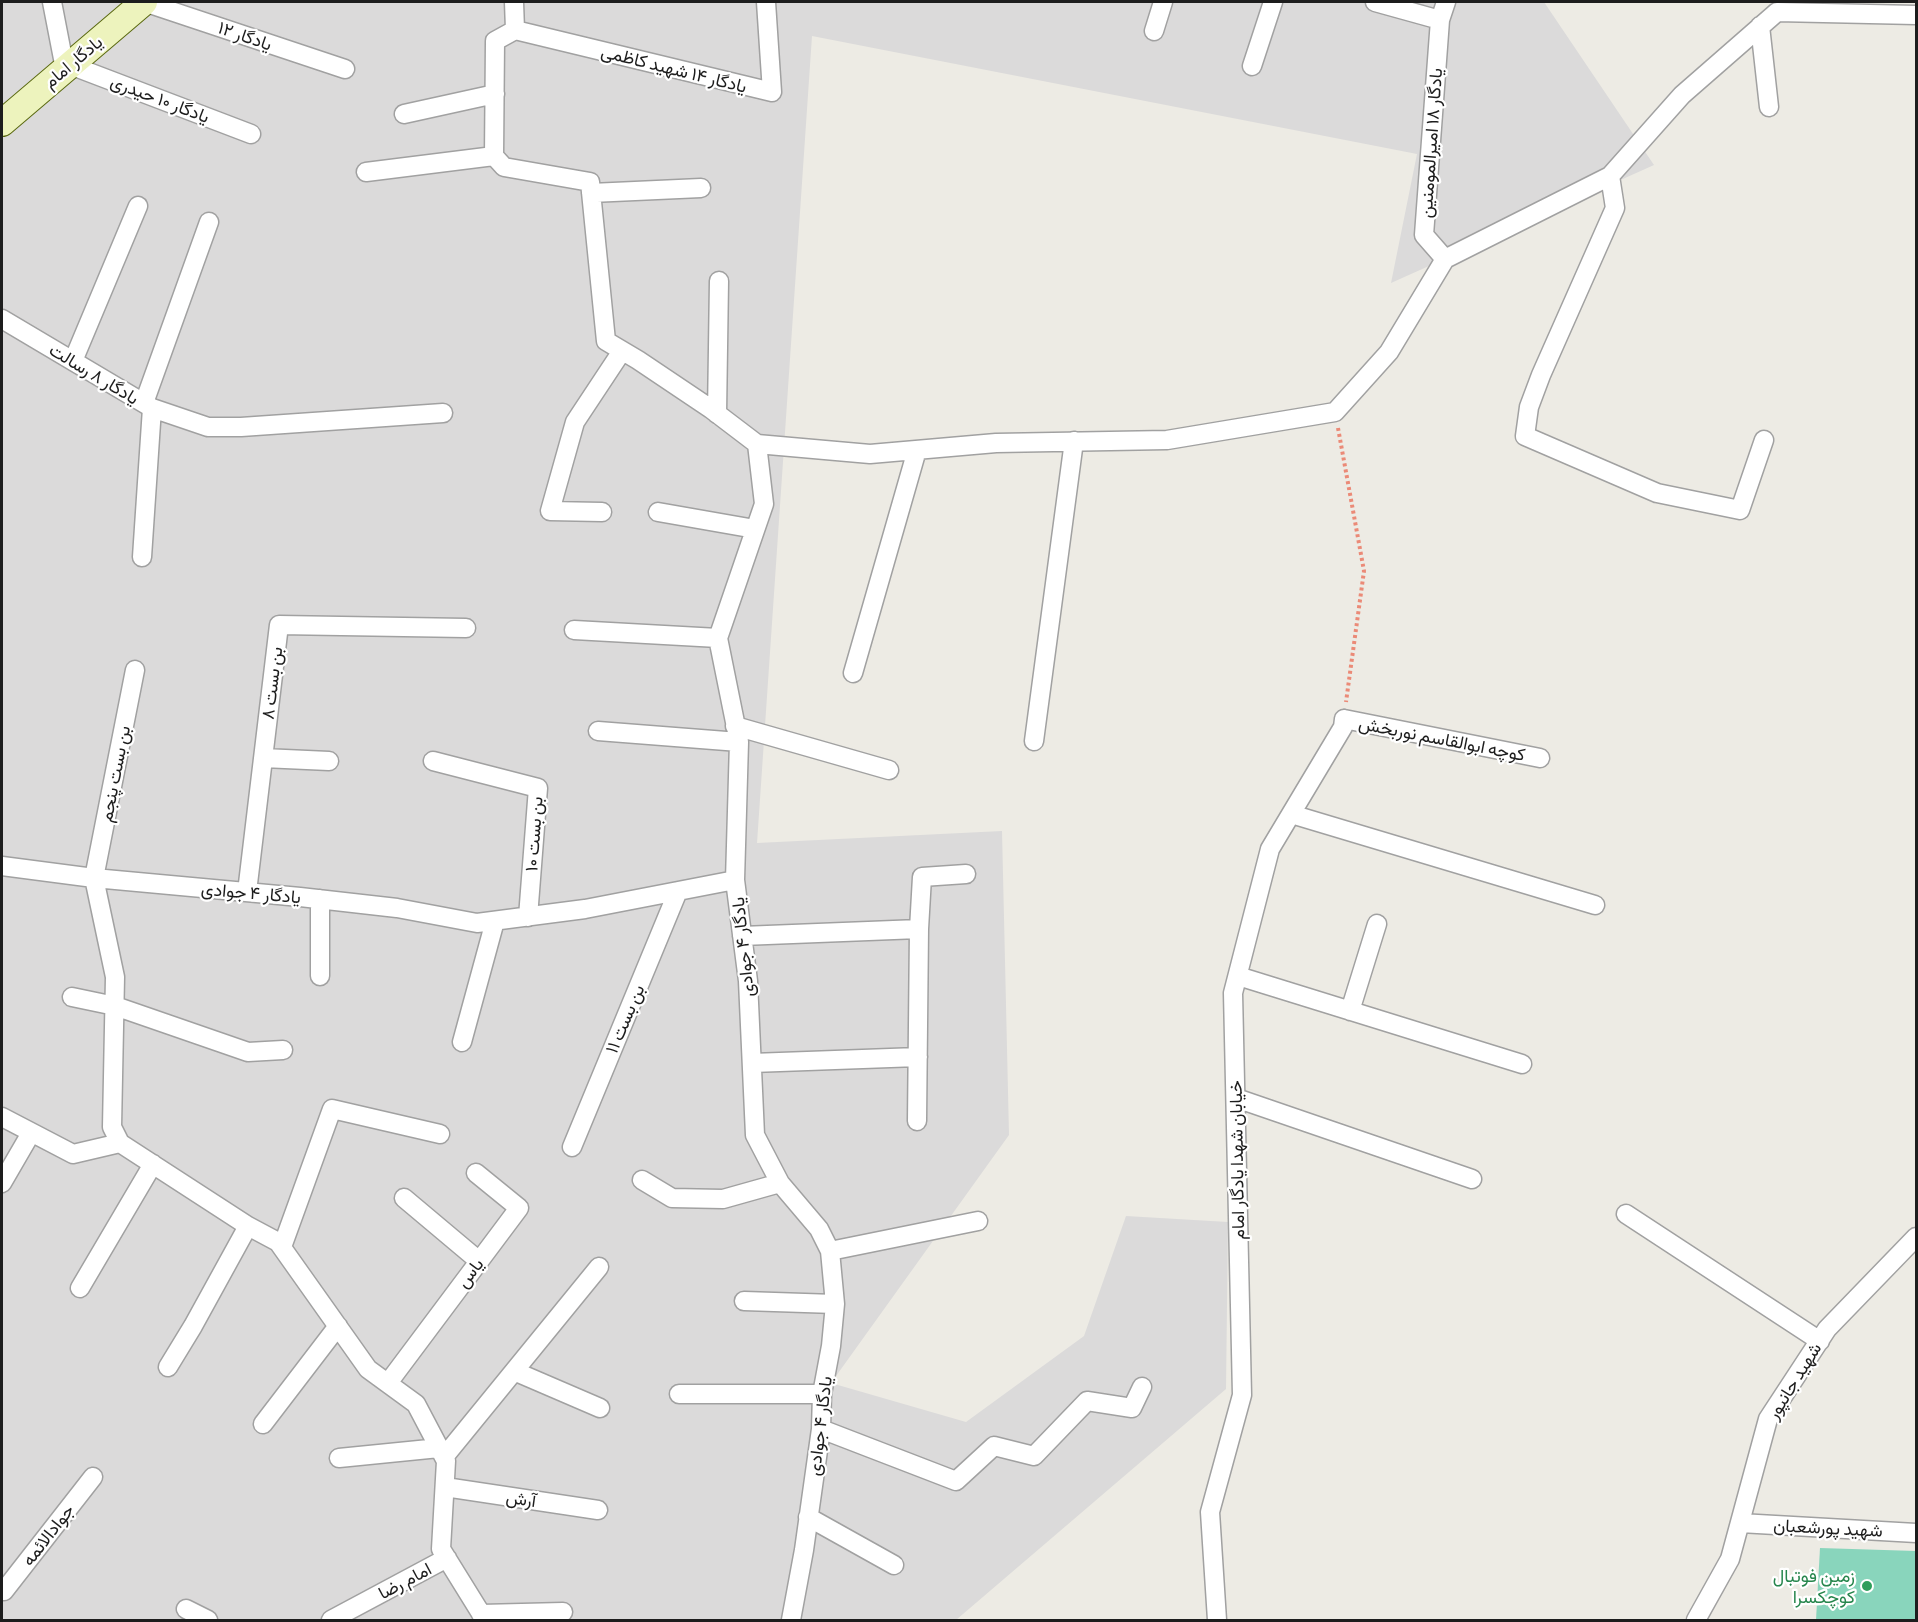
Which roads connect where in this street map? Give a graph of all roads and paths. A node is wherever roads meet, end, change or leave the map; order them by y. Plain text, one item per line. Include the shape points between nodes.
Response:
1 (52, 2) edge
2 (144, 2) edge
3 (514, 2) edge
4 (766, 2) edge
5 (1163, 2) edge
6 (1273, 2) edge
7 (1375, 2) edge
8 (1446, 2) edge
9 (1829, 7) edge
10 (1917, 15) edge
11 (1440, 20) junction
12 (1760, 26) junction
13 (514, 30) junction
14 (1154, 31) dead end
15 (1252, 66) dead end
16 (68, 67) junction
17 (345, 69) dead end
18 (495, 94) junction
19 (1769, 107) dead end
20 (404, 114) dead end
21 (2, 123) edge
22 (251, 134) dead end
23 (494, 156) junction
24 (366, 172) dead end
25 (1610, 176) junction
26 (701, 188) dead end
27 (591, 193) junction
28 (138, 206) dead end
29 (209, 222) dead end
30 (1445, 259) junction
31 (719, 281) dead end
32 (2, 319) edge
33 (622, 351) junction
34 (73, 361) junction
35 (148, 406) junction
36 (1335, 412) junction
37 (443, 413) dead end
38 (717, 414) junction
39 (1764, 440) dead end
40 (1074, 441) junction
41 (757, 444) junction
42 (917, 450) junction
43 (602, 512) dead end
44 (657, 513) dead end
45 (755, 529) junction
46 (142, 557) dead end
47 (466, 628) dead end
48 (574, 630) dead end
49 (718, 638) junction
50 (135, 670) dead end
51 (852, 673) dead end
52 (1344, 719) junction
53 (598, 731) dead end
54 (737, 734) junction
55 (1034, 741) dead end
56 (1536, 756) dead end
57 (263, 758) junction
58 (329, 761) dead end
59 (433, 761) dead end
60 (889, 770) dead end
61 (1291, 814) junction
62 (2, 866) edge
63 (966, 874) dead end
64 (94, 878) junction
65 (735, 880) junction
66 (678, 891) junction
67 (248, 892) junction
68 (320, 899) junction
69 (1595, 905) dead end
70 (528, 917) junction
71 (495, 921) junction
72 (1377, 924) dead end
73 (919, 929) junction
74 (742, 936) junction
75 (320, 976) dead end
76 (1238, 976) junction
77 (72, 997) dead end
78 (115, 1006) junction
79 (1350, 1011) junction
80 (462, 1042) dead end
81 (284, 1050) dead end
82 (918, 1058) junction
83 (752, 1063) junction
84 (1522, 1064) dead end
85 (1236, 1098) junction
86 (2, 1117) edge
87 (917, 1121) dead end
88 (31, 1133) junction
89 (440, 1134) dead end
90 (120, 1143) junction
91 (572, 1147) dead end
92 (153, 1164) junction
93 (476, 1173) dead end
94 (1472, 1179) dead end
95 (642, 1180) dead end
96 (2, 1183) edge
97 (780, 1184) junction
98 (404, 1198) dead end
99 (1626, 1214) dead end
100 (978, 1221) dead end
101 (248, 1226) junction
102 (1917, 1237) edge
103 (282, 1246) junction
104 (830, 1251) junction
105 (479, 1261) junction
106 (599, 1268) dead end
107 (80, 1288) dead end
108 (744, 1301) dead end
109 (835, 1304) junction
110 (338, 1326) junction
111 (1820, 1341) junction
112 (168, 1367) dead end
113 (514, 1371) junction
114 (388, 1383) junction
115 (1142, 1387) dead end
116 (679, 1394) dead end
117 (822, 1394) junction
118 (600, 1408) dead end
119 (263, 1425) dead end
120 (821, 1429) junction
121 (441, 1452) junction
122 (339, 1458) dead end
123 (93, 1477) dead end
124 (445, 1488) junction
125 (598, 1510) dead end
126 (808, 1517) junction
127 (1740, 1523) junction
128 (1917, 1533) edge
129 (447, 1558) junction
130 (894, 1565) dead end
131 (2, 1588) edge
132 (186, 1609) dead end
133 (563, 1611) dead end
134 (483, 1617) edge
135 (208, 1620) edge
136 (331, 1620) edge
137 (791, 1620) edge
138 (1217, 1620) edge
139 (1695, 1620) edge

1 - 16 street
2 - 16 main road, یادگار امام
2 - 17 street, یادگار ۱۲
3 - 13 street
4 - 13 street, یادگار ۱۴ شهید کاظمی via 772,92
5 - 14 street
6 - 15 street
7 - 11 street
8 - 11 street, یادگار ۱۸ امیرالمومنین
9 - 10 street
9 - 12 street via 1777,12
11 - 30 street, یادگار ۱۸ امیرالمومنین via 1424,235
12 - 19 street
12 - 25 street via 1682,95
13 - 18 street via 495,41
16 - 21 main road, یادگار امام
16 - 22 street, یادگار ۱۰ حیدری
18 - 20 street
18 - 23 street
23 - 24 street
23 - 27 street via 504,167 590,182
25 - 30 street
25 - 39 street via 1615,208 1528,407 1525,436 1657,493 1740,510
26 - 27 street
27 - 33 street via 606,341
28 - 34 street
29 - 35 street
30 - 36 street via 1389,352
31 - 38 street
32 - 34 street, یادگار ۸ رسالت
33 - 38 street
33 - 43 street via 575,422 550,511
34 - 35 street, یادگار ۸ رسالت
35 - 37 street via 208,427
35 - 46 street, یادگار ۸ رسالت
36 - 40 street via 1167,440
36 - 52 path via 1364,571
38 - 41 street
40 - 42 street
40 - 55 street
41 - 42 street via 870,454
41 - 45 street via 764,504
42 - 51 street
44 - 45 street
45 - 49 street
47 - 57 street, بن بست ۸ via 279,625
48 - 49 street
49 - 54 street
50 - 64 street, بن بست پنجم
52 - 56 street
52 - 61 street, خیابان شهدا یادگار امام via 1343,727
53 - 54 street
54 - 60 street
54 - 65 street
57 - 58 street
57 - 67 street, بن بست ۸
59 - 70 street, بن بست ۱۰ via 538,788
61 - 69 street
61 - 76 street, خیابان شهدا یادگار امام via 1270,849
62 - 64 street, یادگار ۴ جوادی
63 - 73 street via 922,877
64 - 67 street, یادگار ۴ جوادی
64 - 78 street via 115,977
65 - 66 street, یادگار ۴ جوادی
65 - 74 street, یادگار ۴ جوادی
66 - 70 street, یادگار ۴ جوادی
66 - 91 street, بن بست ۱۱
67 - 68 street, یادگار ۴ جوادی
68 - 71 street, یادگار ۴ جوادی via 477,923
68 - 75 street
70 - 71 street, یادگار ۴ جوادی
71 - 80 street
72 - 79 street
73 - 74 street
73 - 82 street
74 - 83 street, یادگار ۴ جوادی
76 - 79 street
76 - 85 street, خیابان شهدا یادگار امام via 1233,993
77 - 78 street
78 - 81 street via 248,1052
78 - 90 street via 112,1127
79 - 84 street
82 - 83 street
82 - 87 street
83 - 97 street, یادگار ۴ جوادی via 755,1135
85 - 94 street
85 - 138 street, خیابان شهدا یادگار امام via 1242,1395 1210,1512
86 - 88 street
88 - 90 street via 73,1154
88 - 96 street
89 - 103 street via 332,1109
90 - 92 street
92 - 101 street
92 - 107 street
93 - 105 street, یاس via 519,1208
95 - 97 street via 672,1198 723,1199
97 - 104 street, یادگار ۴ جوادی via 819,1229
98 - 105 street
99 - 111 street
100 - 104 street
101 - 103 street
101 - 112 street
102 - 111 street, شهید جانپور via 1827,1329
103 - 110 street
104 - 109 street, یادگار ۴ جوادی
105 - 114 street, یاس
106 - 113 street
108 - 109 street
109 - 117 street, یادگار ۴ جوادی
110 - 114 street via 368,1369
110 - 119 street
111 - 127 street, شهید جانپور via 1768,1419
113 - 118 street
113 - 121 street
114 - 121 street via 416,1404
115 - 120 street via 1132,1408 1087,1401 1034,1456 994,1446 956,1481
116 - 117 street
117 - 120 street, یادگار ۴ جوادی
120 - 126 street, یادگار ۴ جوادی
121 - 122 street
121 - 124 street via 446,1461
123 - 131 street, جوادالائمه via 4,1591
124 - 125 street, آرش
124 - 129 street via 441,1549
126 - 130 street
126 - 137 street, یادگار ۴ جوادی
127 - 128 street, شهید پورشعبان
127 - 139 street, شهید جانپور via 1730,1559
129 - 134 street
129 - 136 street, امام رضا
132 - 135 street
133 - 134 street

